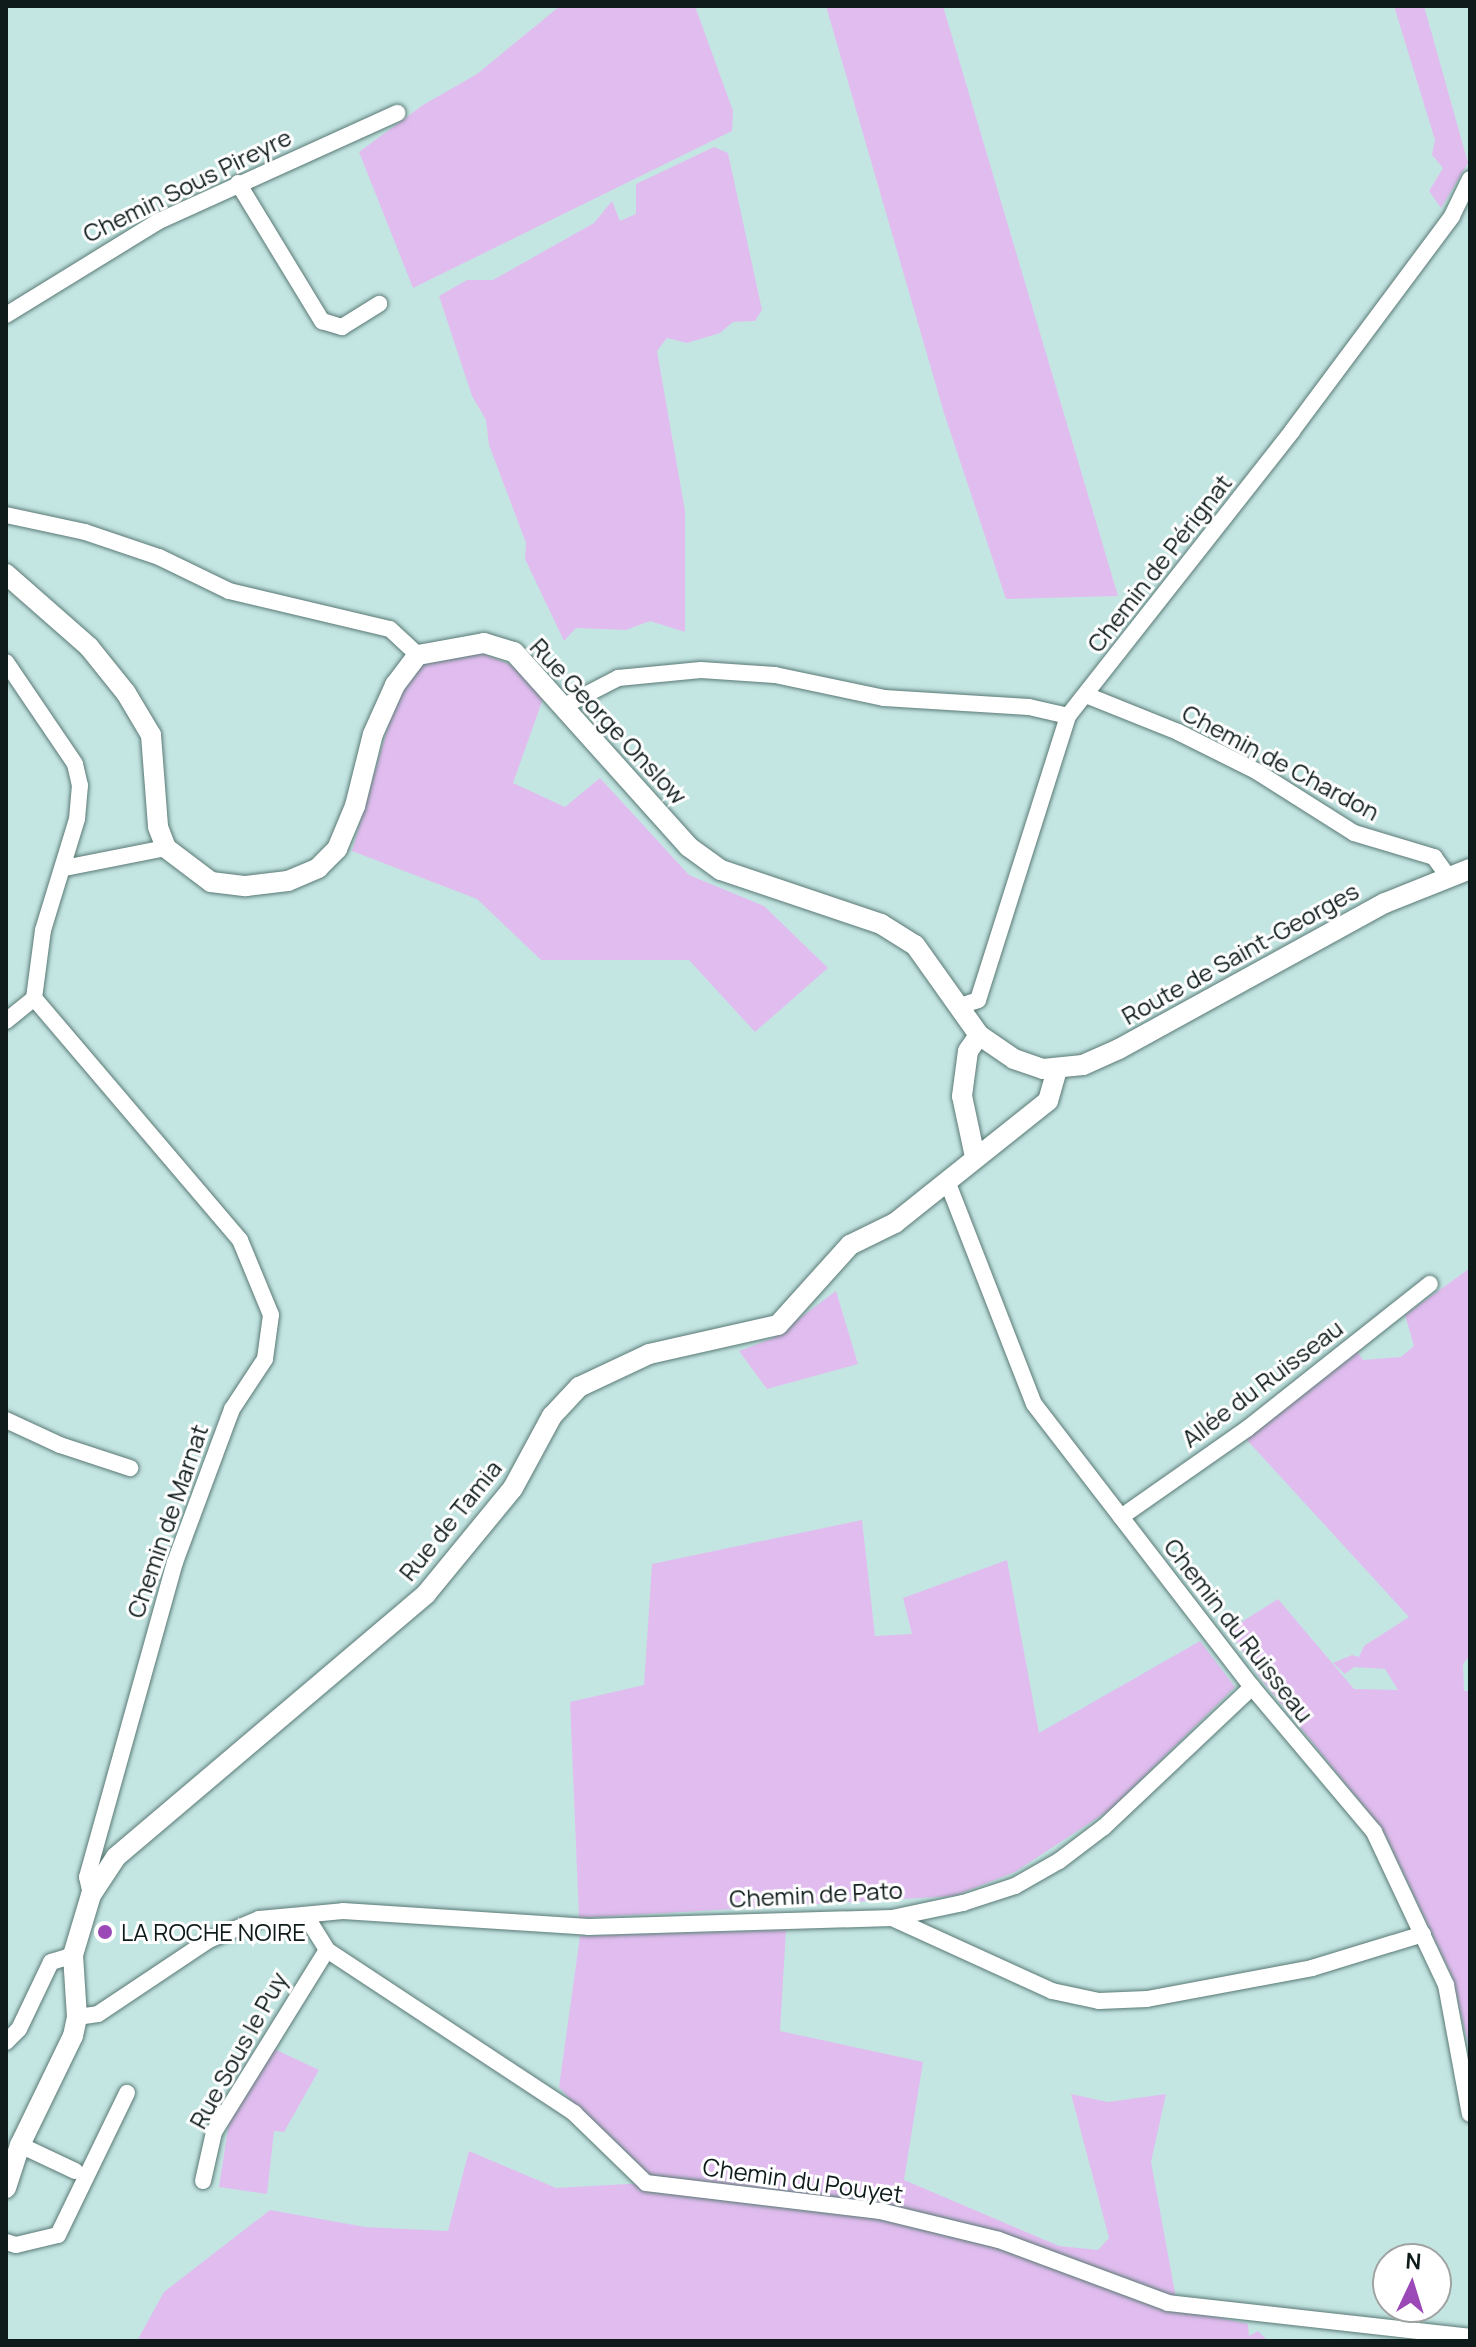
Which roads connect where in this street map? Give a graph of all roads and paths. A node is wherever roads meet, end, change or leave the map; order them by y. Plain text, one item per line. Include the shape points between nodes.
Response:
1 (397, 113) dead end
2 (1470, 179) edge
3 (238, 183) junction
4 (379, 304) dead end
5 (6, 315) edge
6 (6, 515) edge
7 (6, 574) edge
8 (418, 655) junction
9 (6, 662) edge
10 (1086, 695) junction
11 (566, 705) junction
12 (1068, 716) junction
13 (166, 848) junction
14 (64, 868) junction
15 (1470, 869) edge
16 (1447, 875) junction
17 (34, 998) junction
18 (960, 1006) junction
19 (6, 1021) edge
20 (979, 1035) junction
21 (1057, 1069) junction
22 (975, 1157) junction
23 (947, 1181) junction
24 (1430, 1284) dead end
25 (6, 1420) edge
26 (130, 1468) dead end
27 (1121, 1517) junction
28 (1252, 1687) junction
29 (91, 1895) junction
30 (306, 1916) junction
31 (892, 1918) junction
32 (1423, 1934) junction
33 (327, 1950) junction
34 (73, 1962) junction
35 (77, 2017) junction
36 (6, 2042) edge
37 (127, 2093) dead end
38 (1470, 2114) edge
39 (20, 2145) junction
40 (75, 2171) dead end
41 (203, 2181) dead end
42 (6, 2188) edge
43 (6, 2242) edge
44 (1470, 2337) edge

1 - 3 street, Chemin Sous Pireyre
2 - 10 street, Chemin de Pérignat via 1452,216
3 - 4 street via 322,321 342,327
3 - 5 street, Chemin Sous Pireyre via 109,247
6 - 8 street via 85,532 159,557 229,591 390,629
7 - 13 street via 89,647 151,735 158,827
8 - 11 street, Rue George Onslow via 484,643 514,652
8 - 13 street via 395,685 373,734 355,806 337,849 318,868 288,881 246,886 211,882
9 - 14 street via 75,764 80,785 77,819
10 - 12 street, Chemin de Pérignat
10 - 16 street, Chemin de Chardon via 1256,771 1354,833 1434,857
11 - 12 street via 618,678 701,670 775,675 884,698 1029,707
11 - 18 street, Rue George Onslow via 689,847 721,870 881,924 915,945
12 - 18 street, Chemin de Pérignat via 978,1000
13 - 14 street
14 - 17 street via 43,930
15 - 16 street, Route de Saint-Georges
16 - 21 street, Route de Saint-Georges via 1385,903 1119,1049
17 - 19 street
17 - 29 street, Chemin de Marnat via 240,1240 271,1315 265,1359 232,1409 175,1562 87,1877
18 - 20 street, Rue George Onslow
20 - 21 street via 1014,1059
20 - 22 street via 968,1051 962,1096
21 - 22 street, Rue de Tamia via 1048,1101
22 - 23 street, Rue de Tamia
23 - 27 street, Chemin du Ruisseau via 1034,1404
23 - 29 street, Rue de Tamia via 895,1223 850,1245 778,1325 649,1354 579,1387 552,1416 513,1488 426,1594 150,1823 116,1857
24 - 27 street, Allée du Ruisseau via 1248,1428
25 - 26 street
27 - 28 street, Chemin du Ruisseau
28 - 31 street, Chemin de Pato via 1104,1827 1059,1861 1015,1886
28 - 32 street, Chemin du Ruisseau via 1374,1832
29 - 34 street, Rue de Tamia
30 - 31 street, Chemin de Pato via 343,1911 588,1927
30 - 33 street, Chemin du Pouyet
30 - 35 street, Chemin de Pato via 238,1924 98,2014
31 - 32 street via 1052,1991 1099,2001 1147,1999 1312,1968
32 - 38 street, Chemin du Ruisseau via 1457,2024
33 - 41 street, Rue Sous le Puy via 214,2132
33 - 44 street, Chemin du Pouyet via 574,2113 646,2183 880,2211 999,2240 1168,2303
34 - 35 street, Rue de Tamia
34 - 36 street via 67,1957 51,1962 19,2029
35 - 39 street
37 - 43 street via 58,2235 16,2245
39 - 40 street
39 - 42 street

